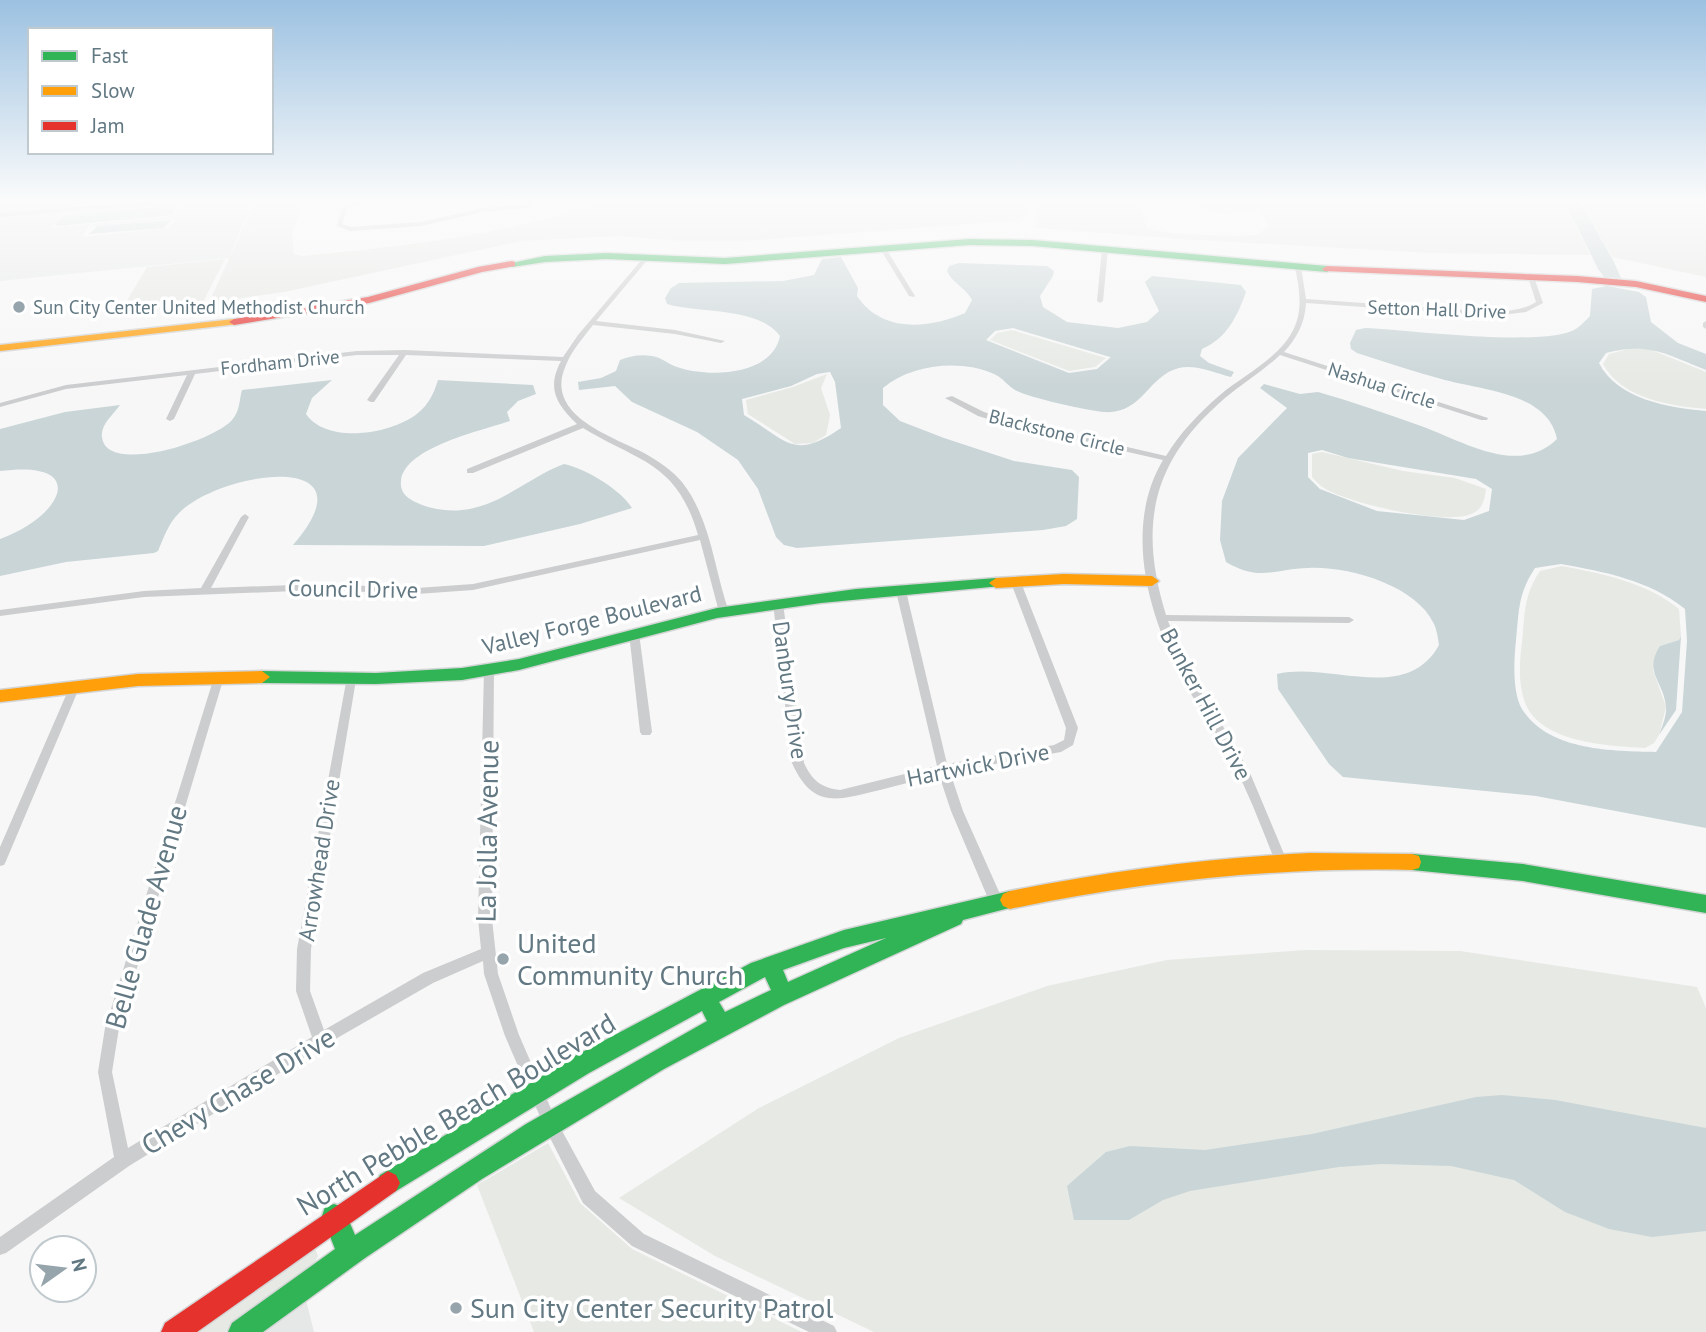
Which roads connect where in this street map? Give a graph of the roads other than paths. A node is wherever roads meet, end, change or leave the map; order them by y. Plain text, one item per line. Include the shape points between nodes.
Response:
1 (520, 262) edge
2 (643, 262) edge
3 (891, 262) edge
4 (1104, 262) edge
5 (1246, 262) edge
6 (1298, 267) junction
7 (1531, 277) junction
8 (912, 296) dead end
9 (1706, 299) edge
10 (1100, 301) dead end
11 (1305, 301) junction
12 (592, 323) junction
13 (721, 341) dead end
14 (0, 348) edge
15 (405, 352) junction
16 (1280, 353) junction
17 (562, 359) junction
18 (193, 371) junction
19 (949, 398) dead end
20 (370, 400) dead end
21 (0, 405) edge
22 (1484, 418) dead end
23 (170, 419) dead end
24 (582, 425) junction
25 (1168, 459) junction
26 (470, 471) dead end
27 (245, 517) dead end
28 (701, 537) junction
29 (1015, 580) junction
30 (1152, 581) junction
31 (204, 590) junction
32 (901, 591) junction
33 (778, 603) junction
34 (724, 612) junction
35 (0, 613) edge
36 (1161, 618) junction
37 (1349, 620) dead end
38 (634, 633) junction
39 (489, 670) junction
40 (219, 677) junction
41 (351, 680) junction
42 (75, 686) junction
43 (0, 696) edge
44 (646, 732) dead end
45 (943, 769) junction
46 (840, 795) joint
47 (0, 861) edge
48 (1281, 861) junction
49 (989, 905) junction
50 (1706, 905) edge
51 (487, 954) junction
52 (771, 965) junction
53 (783, 995) junction
54 (706, 997) junction
55 (720, 1026) junction
56 (320, 1040) junction
57 (536, 1090) junction
58 (550, 1123) junction
59 (124, 1160) junction
60 (334, 1216) junction
61 (0, 1247) edge
62 (348, 1252) junction
63 (174, 1332) edge
64 (241, 1332) edge
65 (828, 1332) edge

1 - 14 street via 266,320
2 - 12 street
3 - 8 street
4 - 10 street
5 - 6 street
6 - 7 street
6 - 11 street
7 - 9 street via 1636,284
7 - 11 street, Setton Hall Drive via 1540,303 1512,313
11 - 16 street, Bunker Hill Drive via 1294,334
12 - 13 street
12 - 17 street
15 - 17 street, Fordham Drive
15 - 18 street, Fordham Drive
15 - 20 street
16 - 22 street, Nashua Circle
16 - 25 street, Bunker Hill Drive via 1196,419
17 - 24 street via 558,391
18 - 21 street, Fordham Drive via 66,387
18 - 23 street
19 - 25 street, Blackstone Circle via 993,418
24 - 26 street
24 - 28 street via 659,465 678,482 693,504
25 - 30 street, Bunker Hill Drive via 1151,497 1147,534
27 - 31 street
28 - 31 street, Council Drive via 473,587
28 - 34 street
29 - 30 street, Valley Forge Boulevard via 1088,577
29 - 32 street, Valley Forge Boulevard
29 - 45 street, Hartwick Drive via 1072,728 1071,737 1057,749
30 - 36 street, Bunker Hill Drive
31 - 35 street, Council Drive
32 - 33 street, Valley Forge Boulevard
32 - 45 street
33 - 34 street, Valley Forge Boulevard
33 - 46 street, Danbury Drive via 798,763 806,782 826,794
34 - 38 street, Valley Forge Boulevard
36 - 37 street
36 - 48 street, Bunker Hill Drive via 1182,668 1229,745
38 - 39 street, Valley Forge Boulevard
38 - 44 street
39 - 41 street, Valley Forge Boulevard
39 - 51 street, La Jolla Avenue
40 - 41 street, Valley Forge Boulevard
40 - 42 street, Valley Forge Boulevard
40 - 59 street, Belle Glade Avenue via 112,1028 105,1072
41 - 56 street, Arrowhead Drive via 304,950 303,991
42 - 43 street, Valley Forge Boulevard
42 - 47 street
45 - 46 street, Hartwick Drive
45 - 49 street
48 - 49 street, North Pebble Beach Boulevard via 1166,870
48 - 50 street, North Pebble Beach Boulevard via 1470,866 1585,881
49 - 52 street, North Pebble Beach Boulevard via 917,919
49 - 53 street, North Pebble Beach Boulevard
51 - 56 street, Chevy Chase Drive via 428,978
51 - 57 street, La Jolla Avenue via 498,998
52 - 53 street
52 - 54 street, North Pebble Beach Boulevard
53 - 55 street, North Pebble Beach Boulevard
54 - 55 street
54 - 57 street, North Pebble Beach Boulevard
55 - 58 street, North Pebble Beach Boulevard
56 - 59 street, Chevy Chase Drive
57 - 58 street, La Jolla Avenue
57 - 60 street, North Pebble Beach Boulevard
58 - 62 street, North Pebble Beach Boulevard
58 - 65 street, La Jolla Avenue via 589,1197 638,1240
59 - 61 street, Chevy Chase Drive
60 - 62 street
60 - 63 street, North Pebble Beach Boulevard
62 - 64 street, North Pebble Beach Boulevard

